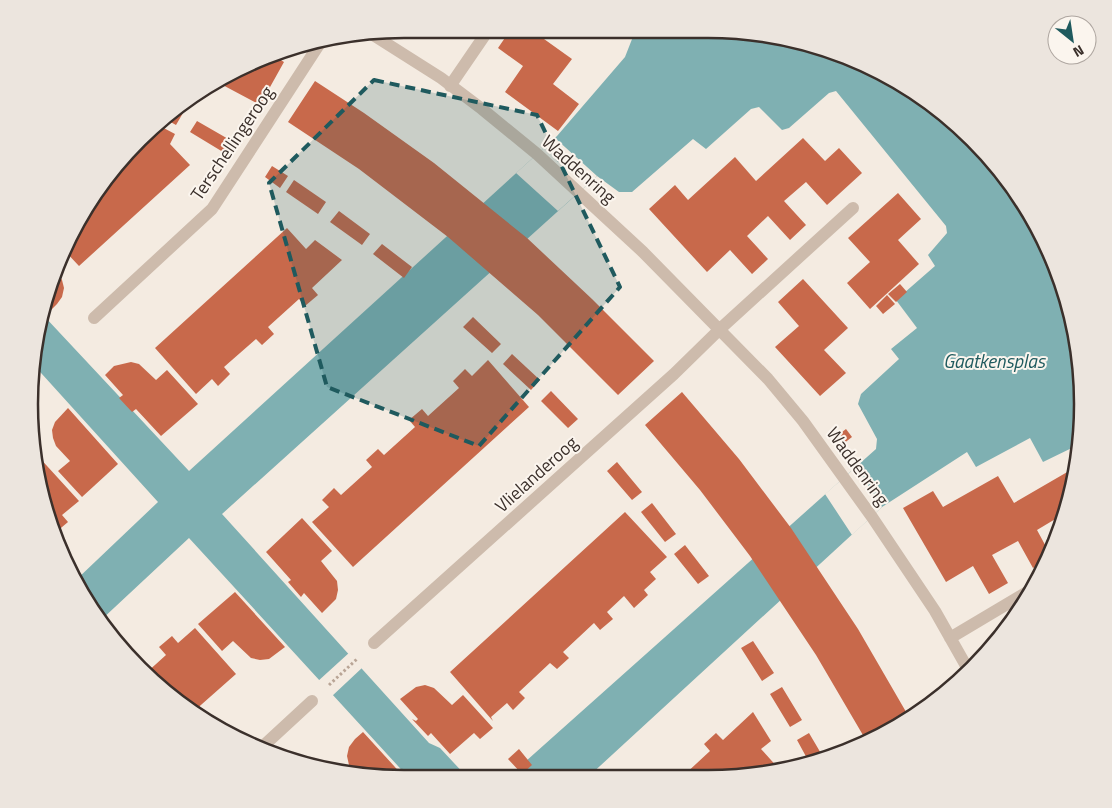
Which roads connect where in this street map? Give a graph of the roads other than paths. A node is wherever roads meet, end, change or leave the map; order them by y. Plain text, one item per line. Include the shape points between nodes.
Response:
1 (484, 37) edge
2 (378, 38) edge
3 (317, 48) edge
4 (450, 86) junction
5 (853, 208) dead end
6 (94, 318) dead end
7 (720, 329) junction
8 (1019, 597) edge
9 (950, 638) junction
10 (374, 643) road end
11 (965, 665) edge
12 (312, 701) road end
13 (266, 744) edge

1 - 4 street
2 - 4 street, Waddenring
3 - 6 street, Terschellingeroog via 212,209
4 - 7 street, Waddenring via 537,154
5 - 7 street
7 - 9 street, Waddenring via 804,421 922,590
7 - 10 street, Vlielanderoog
8 - 9 street
9 - 11 street, Waddenring
12 - 13 street

